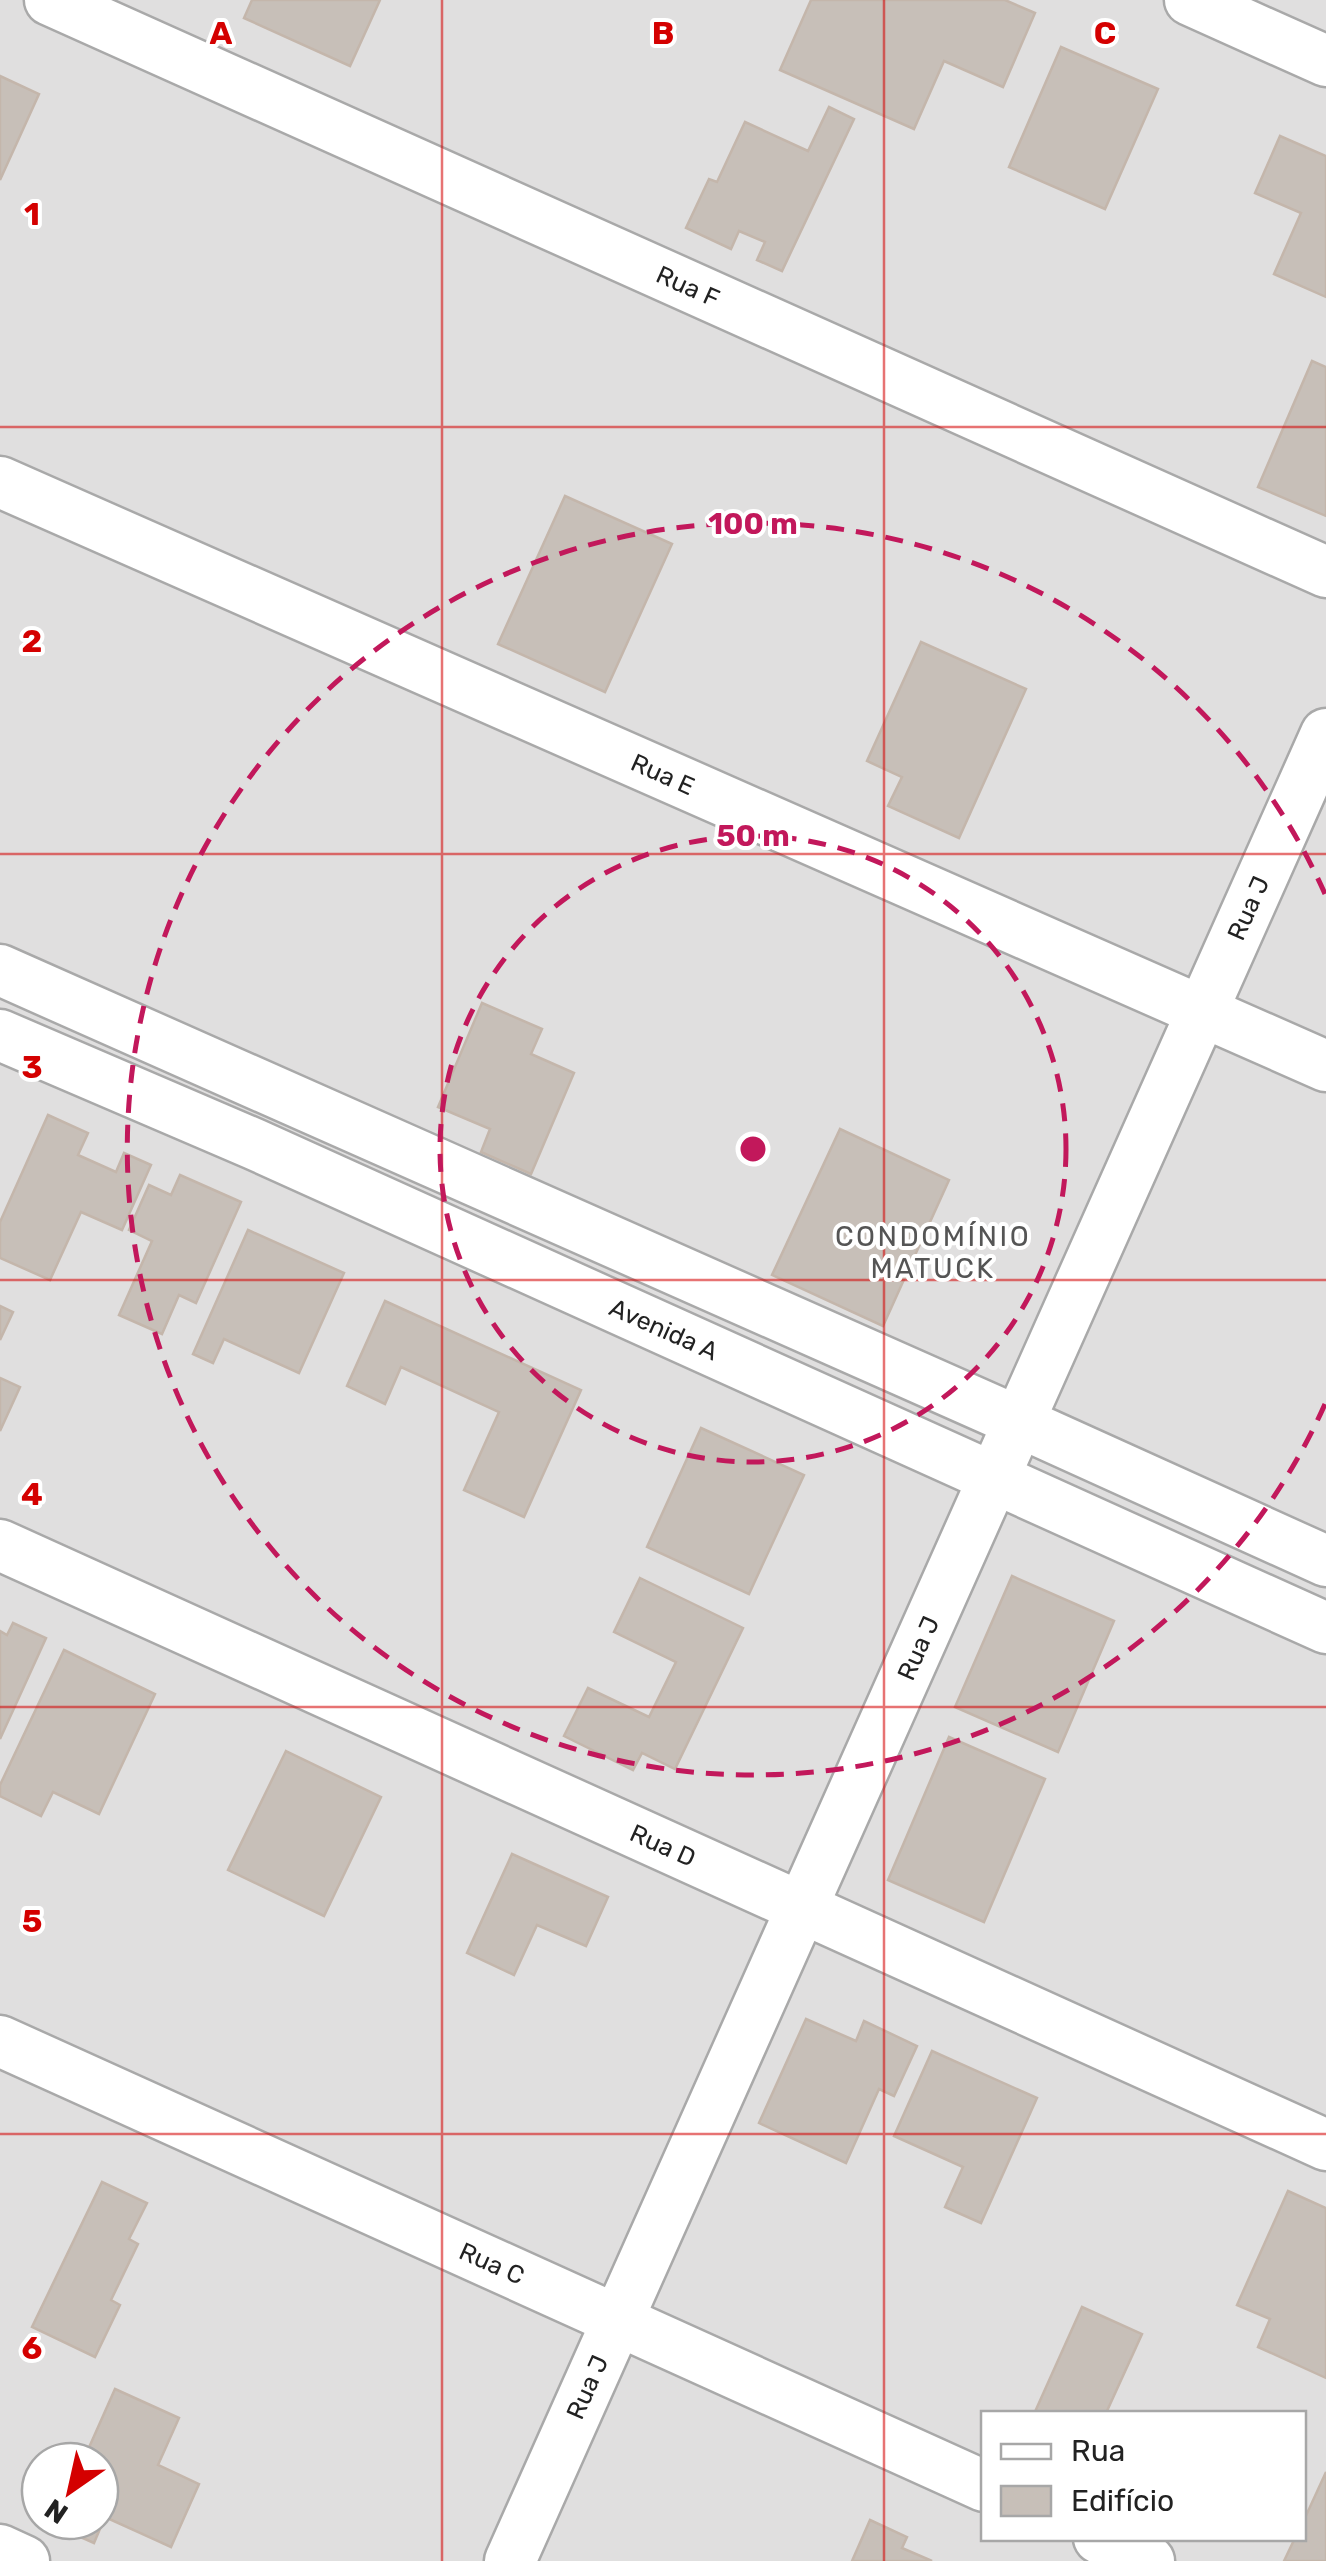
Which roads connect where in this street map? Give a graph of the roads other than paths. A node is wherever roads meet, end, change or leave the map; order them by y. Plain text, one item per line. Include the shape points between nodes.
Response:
1 (50, 0) edge
2 (1190, 0) edge
3 (1326, 61) edge
4 (0, 482) edge
5 (1326, 572) edge
6 (1326, 734) edge
7 (0, 970) edge
8 (1202, 1012) junction
9 (0, 1035) edge
10 (1326, 1066) edge
11 (276, 1092) junction
12 (254, 1144) junction
13 (1018, 1422) junction
14 (994, 1477) junction
15 (0, 1545) edge
16 (1326, 1562) edge
17 (1326, 1628) edge
18 (802, 1908) junction
19 (0, 2041) edge
20 (1326, 2144) edge
21 (617, 2320) junction
22 (981, 2485) edge
23 (1106, 2541) edge
24 (0, 2550) edge
25 (24, 2561) edge
26 (510, 2561) edge
27 (1149, 2561) edge

1 - 5 street, Rua F
2 - 3 street
4 - 8 street, Rua E
6 - 8 street, Rua J
7 - 11 street
8 - 10 street, Rua E
8 - 13 street, Rua J
9 - 12 street, Avenida A
11 - 12 street
11 - 13 street
12 - 14 street, Avenida A
13 - 14 street, Rua J
13 - 16 street
14 - 17 street, Avenida A
14 - 18 street, Rua J
15 - 18 street, Rua D
18 - 20 street, Rua D
18 - 21 street, Rua J
19 - 21 street, Rua C
21 - 22 street, Rua C
21 - 26 street, Rua J
23 - 27 street
24 - 25 street

